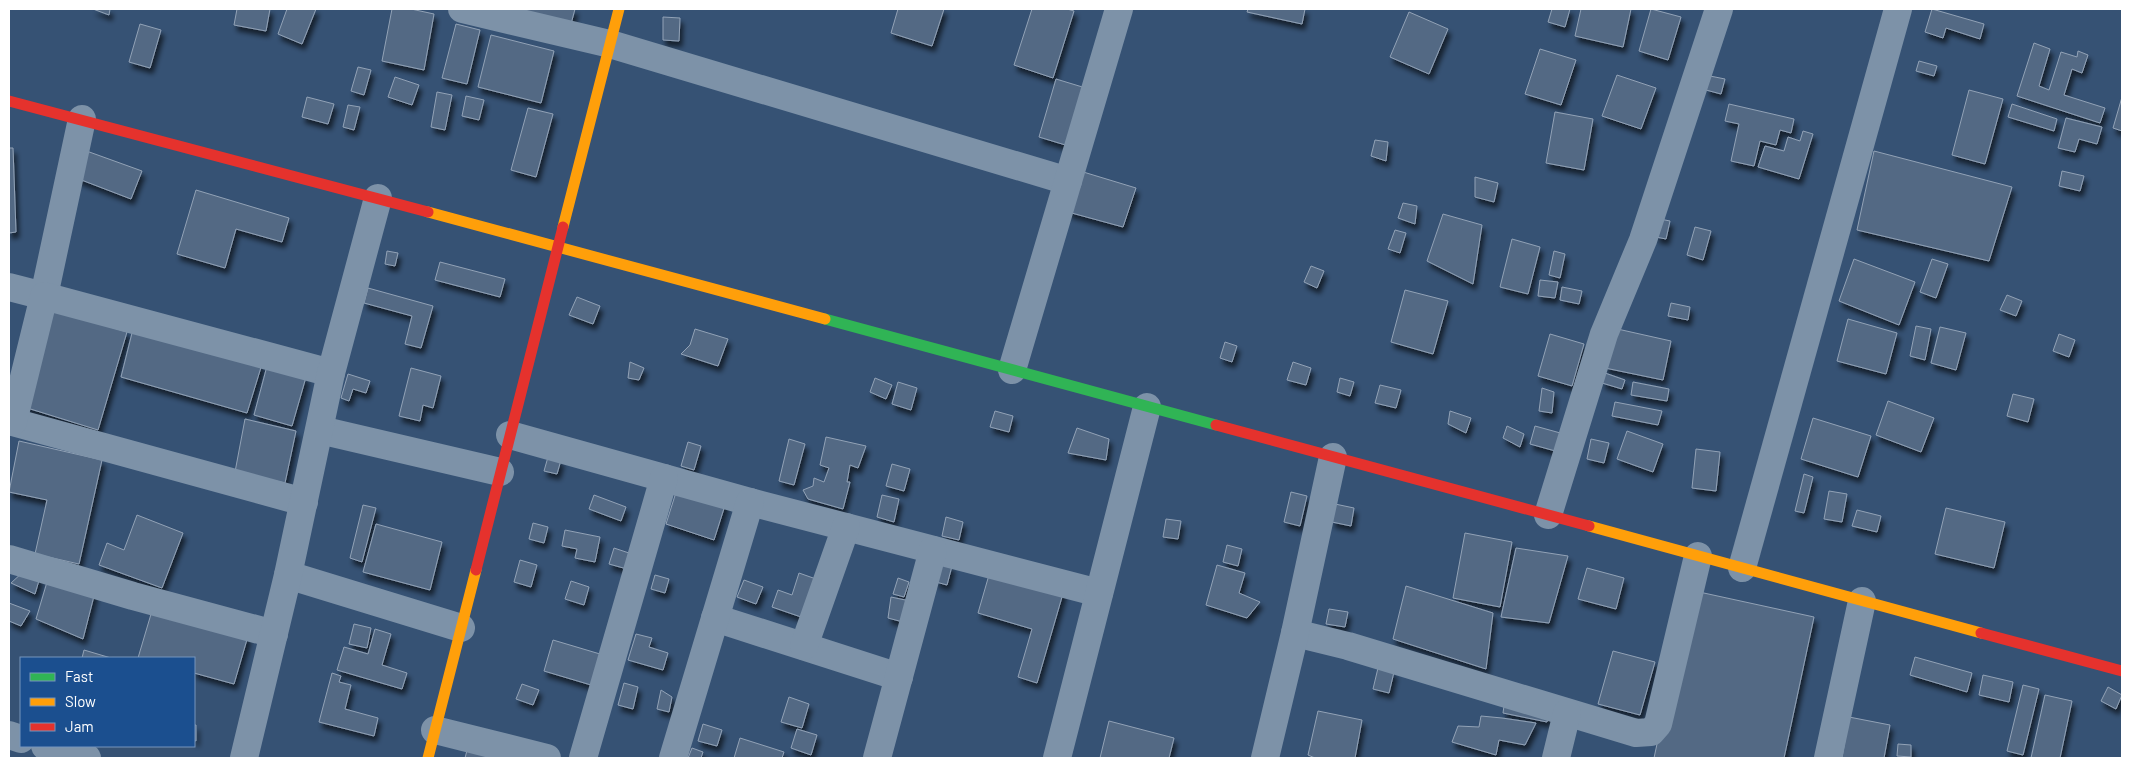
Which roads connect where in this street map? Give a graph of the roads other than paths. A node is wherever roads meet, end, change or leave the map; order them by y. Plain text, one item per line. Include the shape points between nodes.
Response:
1 (462, 9) edge
2 (619, 9) edge
3 (1119, 9) edge
4 (1719, 9) edge
5 (1898, 9) edge
6 (610, 44) junction
7 (9, 101) edge
8 (82, 118) junction
9 (1068, 181) junction
10 (378, 198) junction
11 (558, 247) junction
12 (9, 287) edge
13 (44, 296) junction
14 (1012, 370) junction
15 (332, 373) junction
16 (1147, 407) junction
17 (11, 421) edge
18 (320, 430) junction
19 (510, 435) junction
20 (1333, 457) junction
21 (500, 472) junction
22 (664, 478) junction
23 (304, 502) junction
24 (750, 502) junction
25 (1548, 515) junction
26 (846, 527) junction
27 (933, 550) junction
28 (1698, 556) junction
29 (9, 559) edge
30 (1742, 568) junction
31 (288, 575) junction
32 (1100, 593) junction
33 (1862, 601) junction
34 (715, 618) junction
35 (461, 628) junction
36 (1295, 633) junction
37 (274, 634) junction
38 (804, 646) junction
39 (2122, 671) edge
40 (899, 677) junction
41 (1567, 713) junction
42 (435, 730) junction
43 (48, 747) edge
44 (87, 758) edge
45 (244, 758) edge
46 (428, 758) edge
47 (547, 758) edge
48 (583, 758) edge
49 (673, 758) edge
50 (877, 758) edge
51 (1057, 758) edge
52 (1265, 758) edge
53 (1556, 758) edge
54 (1828, 758) edge

1 - 6 street
2 - 6 street
3 - 9 street
4 - 25 street via 1643,240 1604,334
5 - 30 street
6 - 9 street
6 - 11 street
7 - 8 street
8 - 10 street
8 - 13 street
9 - 14 street
10 - 11 street
10 - 15 street
11 - 14 street
11 - 19 street
12 - 13 street
13 - 15 street
13 - 17 street
14 - 16 street
15 - 18 street
16 - 20 street
16 - 32 street
17 - 23 street
18 - 21 street
18 - 23 street
19 - 21 street
19 - 22 street
20 - 25 street
20 - 36 street
21 - 35 street
22 - 24 street
22 - 48 street
23 - 31 street
24 - 26 street
24 - 34 street
25 - 28 street
26 - 27 street
26 - 38 street
27 - 32 street
27 - 40 street
28 - 30 street
28 - 41 street via 1658,724 1651,732 1636,733
29 - 37 street
30 - 33 street
31 - 35 street
31 - 37 street
32 - 51 street
33 - 39 street
33 - 54 street
34 - 38 street
34 - 49 street
35 - 42 street
36 - 41 street
36 - 52 street
37 - 45 street
38 - 40 street
40 - 50 street
41 - 53 street
42 - 46 street
42 - 47 street
43 - 44 street

